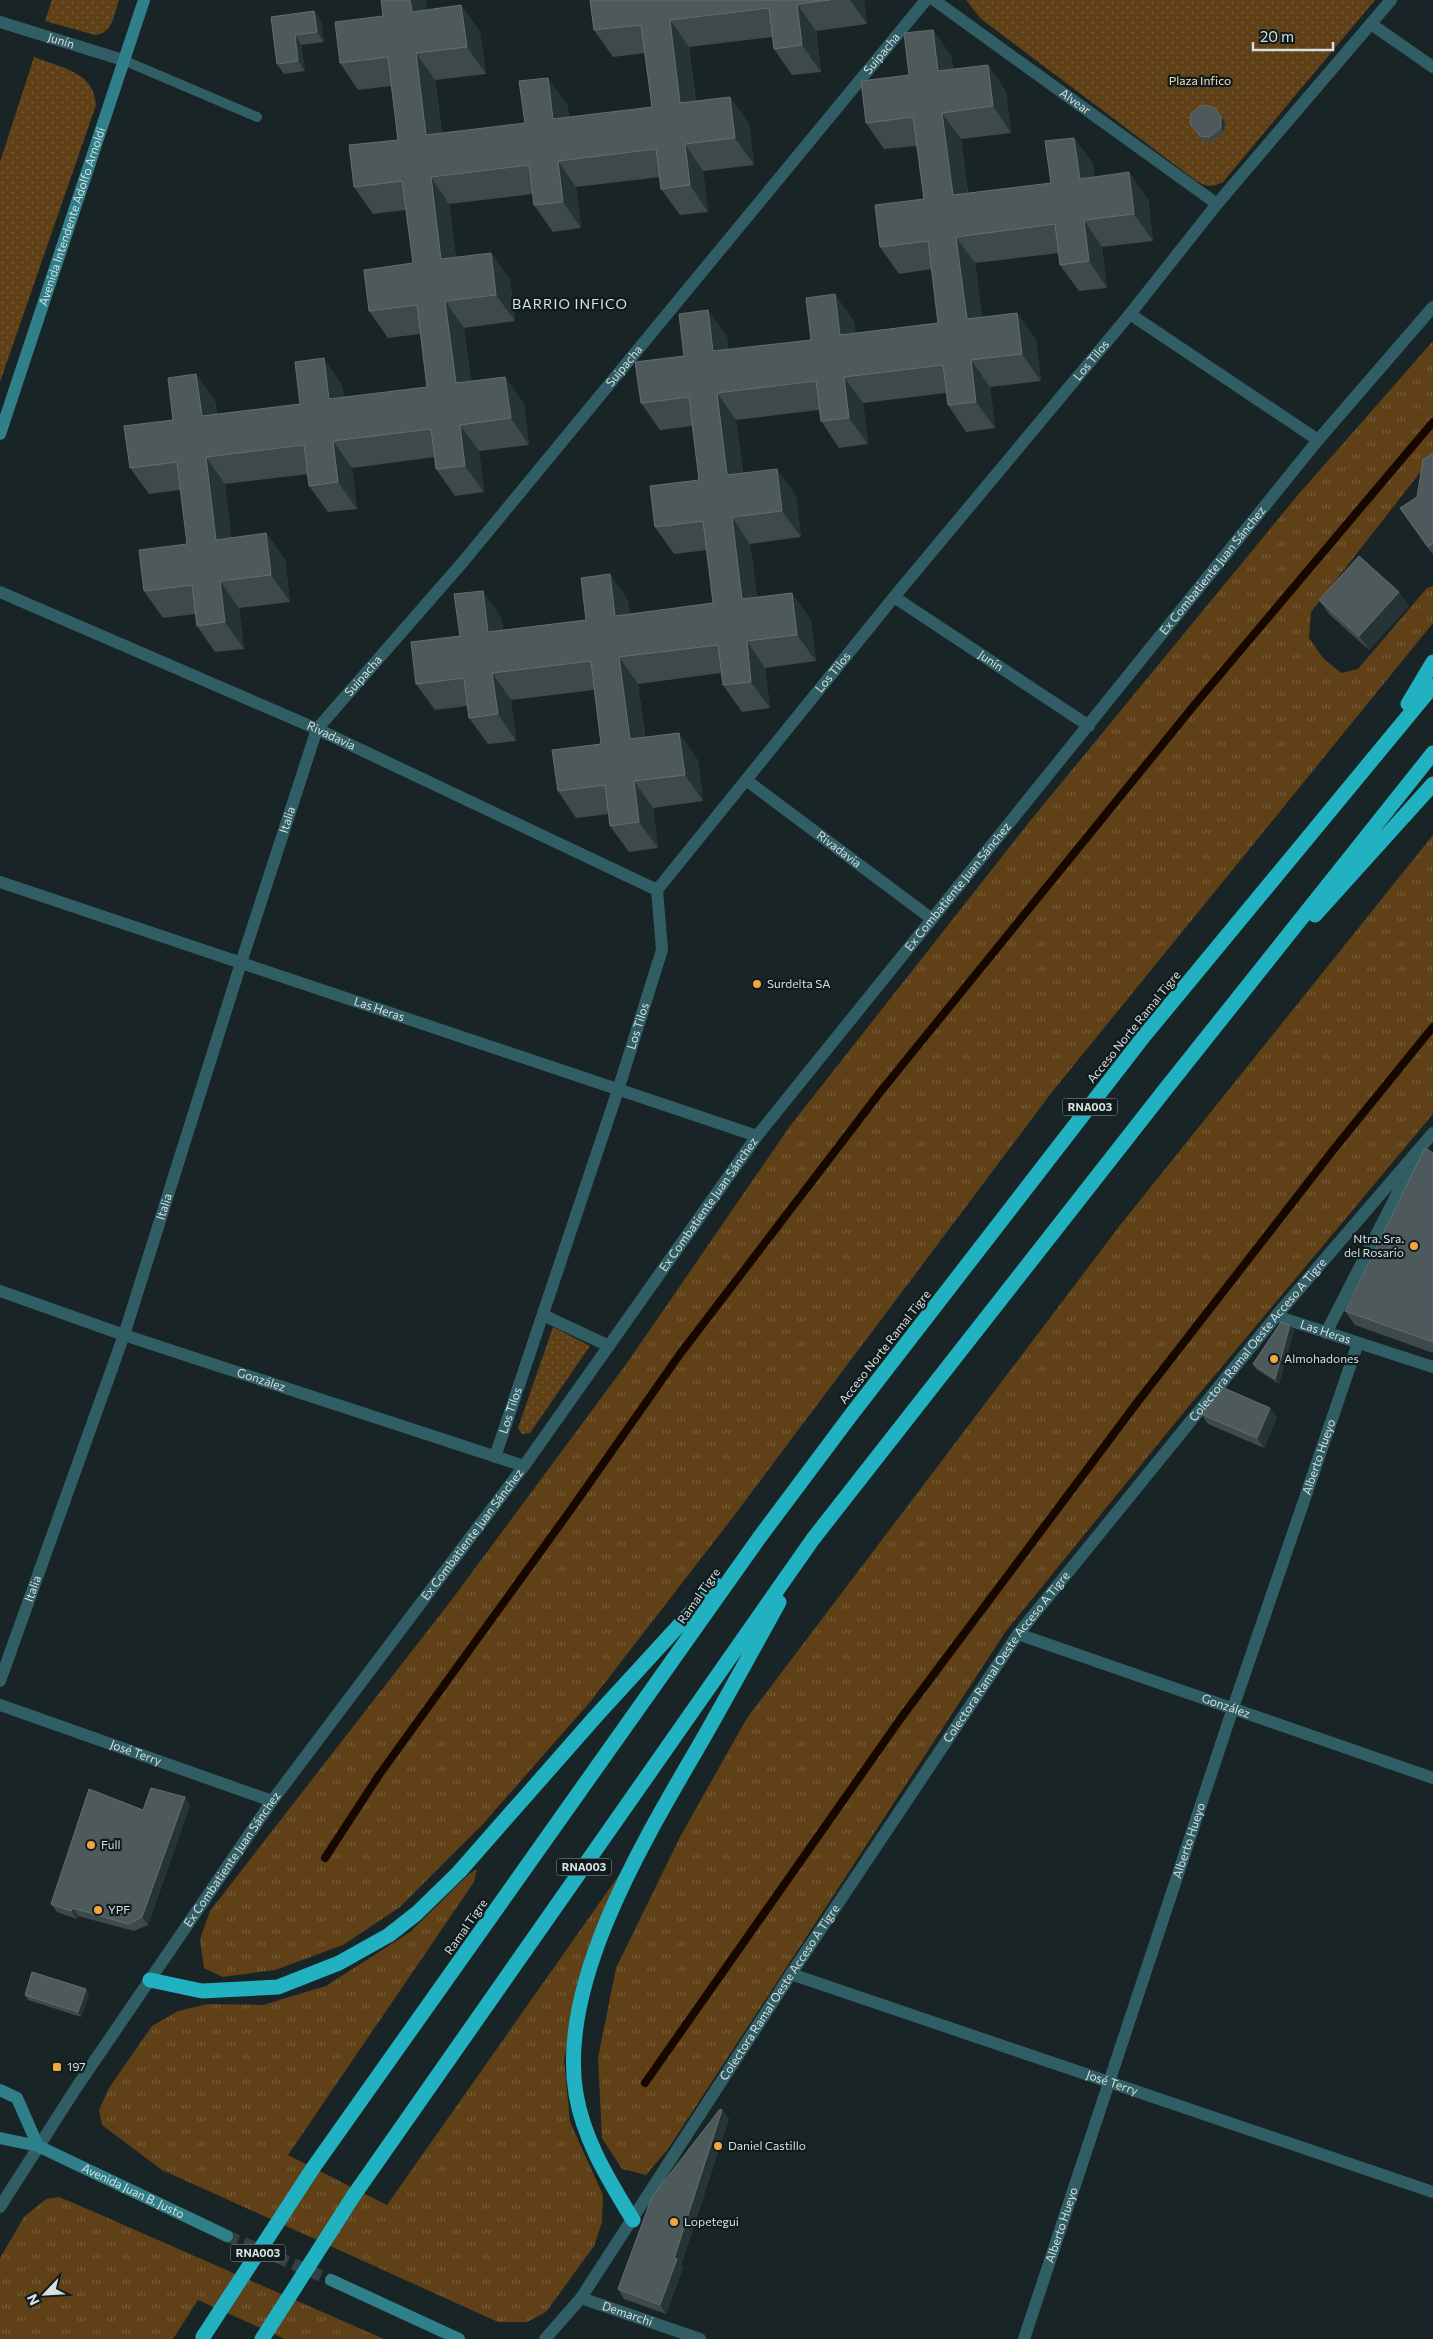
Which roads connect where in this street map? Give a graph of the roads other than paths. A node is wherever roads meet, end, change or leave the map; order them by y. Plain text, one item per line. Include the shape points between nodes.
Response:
1 (144, 0) edge
2 (926, 0) edge
3 (934, 0) edge
4 (1391, 0) edge
5 (0, 22) edge
6 (1371, 24) junction
7 (123, 60) junction
8 (1433, 67) edge
9 (257, 117) dead end
10 (1217, 204) junction
11 (1433, 307) edge
12 (1130, 314) junction
13 (0, 434) edge
14 (1318, 440) junction
15 (0, 592) edge
16 (894, 597) junction
17 (1433, 662) edge
18 (1433, 686) edge
19 (1089, 726) junction
20 (317, 728) junction
21 (1388, 738) junction
22 (1433, 753) edge
23 (746, 780) junction
24 (1433, 784) edge
25 (0, 882) edge
26 (657, 890) junction
27 (932, 919) junction
28 (241, 964) junction
29 (1210, 1034) junction
30 (618, 1090) junction
31 (1433, 1133) edge
32 (758, 1136) junction
33 (1421, 1147) junction
34 (0, 1291) edge
35 (543, 1315) junction
36 (1276, 1316) junction
37 (1326, 1333) junction
38 (124, 1335) junction
39 (1358, 1343) junction
40 (609, 1346) junction
41 (1433, 1368) edge
42 (495, 1457) junction
43 (524, 1466) junction
44 (759, 1538) junction
45 (813, 1539) junction
46 (1018, 1634) junction
47 (0, 1681) edge
48 (0, 1705) edge
49 (1234, 1708) junction
50 (1433, 1778) edge
51 (272, 1801) junction
52 (791, 1974) junction
53 (150, 1980) junction
54 (1108, 2083) junction
55 (0, 2090) edge
56 (0, 2138) edge
57 (38, 2146) junction
58 (1433, 2192) edge
59 (0, 2207) edge
60 (633, 2220) junction
61 (227, 2236) tunnel mouth
62 (331, 2280) tunnel mouth
63 (581, 2298) junction
64 (202, 2338) edge
65 (262, 2339) edge
66 (459, 2339) edge
67 (545, 2339) edge
68 (700, 2339) edge
69 (1024, 2339) edge

1 - 7 main road, Avenida Intendente Adolfo Arnoldi
2 - 20 street, Suipacha via 462,563
3 - 10 street, Alvear
4 - 6 street, Los Tilos
5 - 7 street, Junín
6 - 8 street
6 - 10 street, Los Tilos
7 - 9 lane
7 - 13 main road, Avenida Intendente Adolfo Arnoldi
10 - 12 street, Los Tilos
11 - 14 street, Ex Combatiente Juan Sánchez
12 - 14 street
12 - 16 street, Los Tilos
14 - 19 street, Ex Combatiente Juan Sánchez
15 - 20 street, Rivadavia
16 - 19 street, Junín
16 - 23 street, Los Tilos
17 - 21 highway
18 - 21 highway, Acceso Norte Ramal Tigre / RNA003
19 - 27 street, Ex Combatiente Juan Sánchez
20 - 26 street, Rivadavia
20 - 28 street, Italia
21 - 44 highway, Acceso Norte Ramal Tigre / RNA003 via 1144,1036
22 - 29 highway, RNA003
23 - 26 street, Los Tilos
23 - 27 street, Rivadavia
24 - 29 highway
25 - 28 street, Las Heras
26 - 30 street, Los Tilos via 662,950
27 - 32 street, Ex Combatiente Juan Sánchez
28 - 30 street, Las Heras
28 - 38 street, Italia
29 - 45 highway, RNA003
30 - 32 street, Las Heras
30 - 35 street, Los Tilos
31 - 33 street, Colectora Ramal Oeste Acceso A Tigre
32 - 40 street, Ex Combatiente Juan Sánchez
33 - 36 street, Colectora Ramal Oeste Acceso A Tigre
33 - 37 street
34 - 38 street, González
35 - 40 street
35 - 42 street, Los Tilos
36 - 37 street, Las Heras
36 - 46 street, Colectora Ramal Oeste Acceso A Tigre
37 - 39 street, Las Heras
38 - 42 street, González
38 - 47 street, Italia
39 - 41 street, Las Heras
39 - 49 street, Alberto Hueyo
40 - 43 street, Ex Combatiente Juan Sánchez
42 - 43 street, González
43 - 51 street, Ex Combatiente Juan Sánchez
44 - 53 highway via 597,1715 460,1872 389,1935 339,1963 278,1987 202,1991
44 - 64 highway, Ramal Tigre / RNA003, bridge via 313,2168
45 - 60 highway via 640,1848 606,1924 587,1978 577,2018 576,2092 583,2126 595,2154
45 - 65 highway, RNA003, bridge via 354,2194
46 - 49 street, González
46 - 52 street, Colectora Ramal Oeste Acceso A Tigre
48 - 51 street, José Terry
49 - 50 street, González
49 - 54 street, Alberto Hueyo
51 - 53 street, Ex Combatiente Juan Sánchez
52 - 54 street, José Terry
52 - 60 street, Colectora Ramal Oeste Acceso A Tigre
53 - 57 street, Ex Combatiente Juan Sánchez
54 - 58 street, José Terry
54 - 69 street, Alberto Hueyo
55 - 57 main road via 17,2098
56 - 57 main road, Avenida Juan B. Justo
57 - 59 street, Ex Combatiente Juan Sánchez
57 - 61 main road, Avenida Juan B. Justo
60 - 63 street, Colectora Ramal Oeste Acceso A Tigre
62 - 66 main road
63 - 67 street, Colectora Ramal Oeste Acceso A Tigre
63 - 68 street, Demarchi

